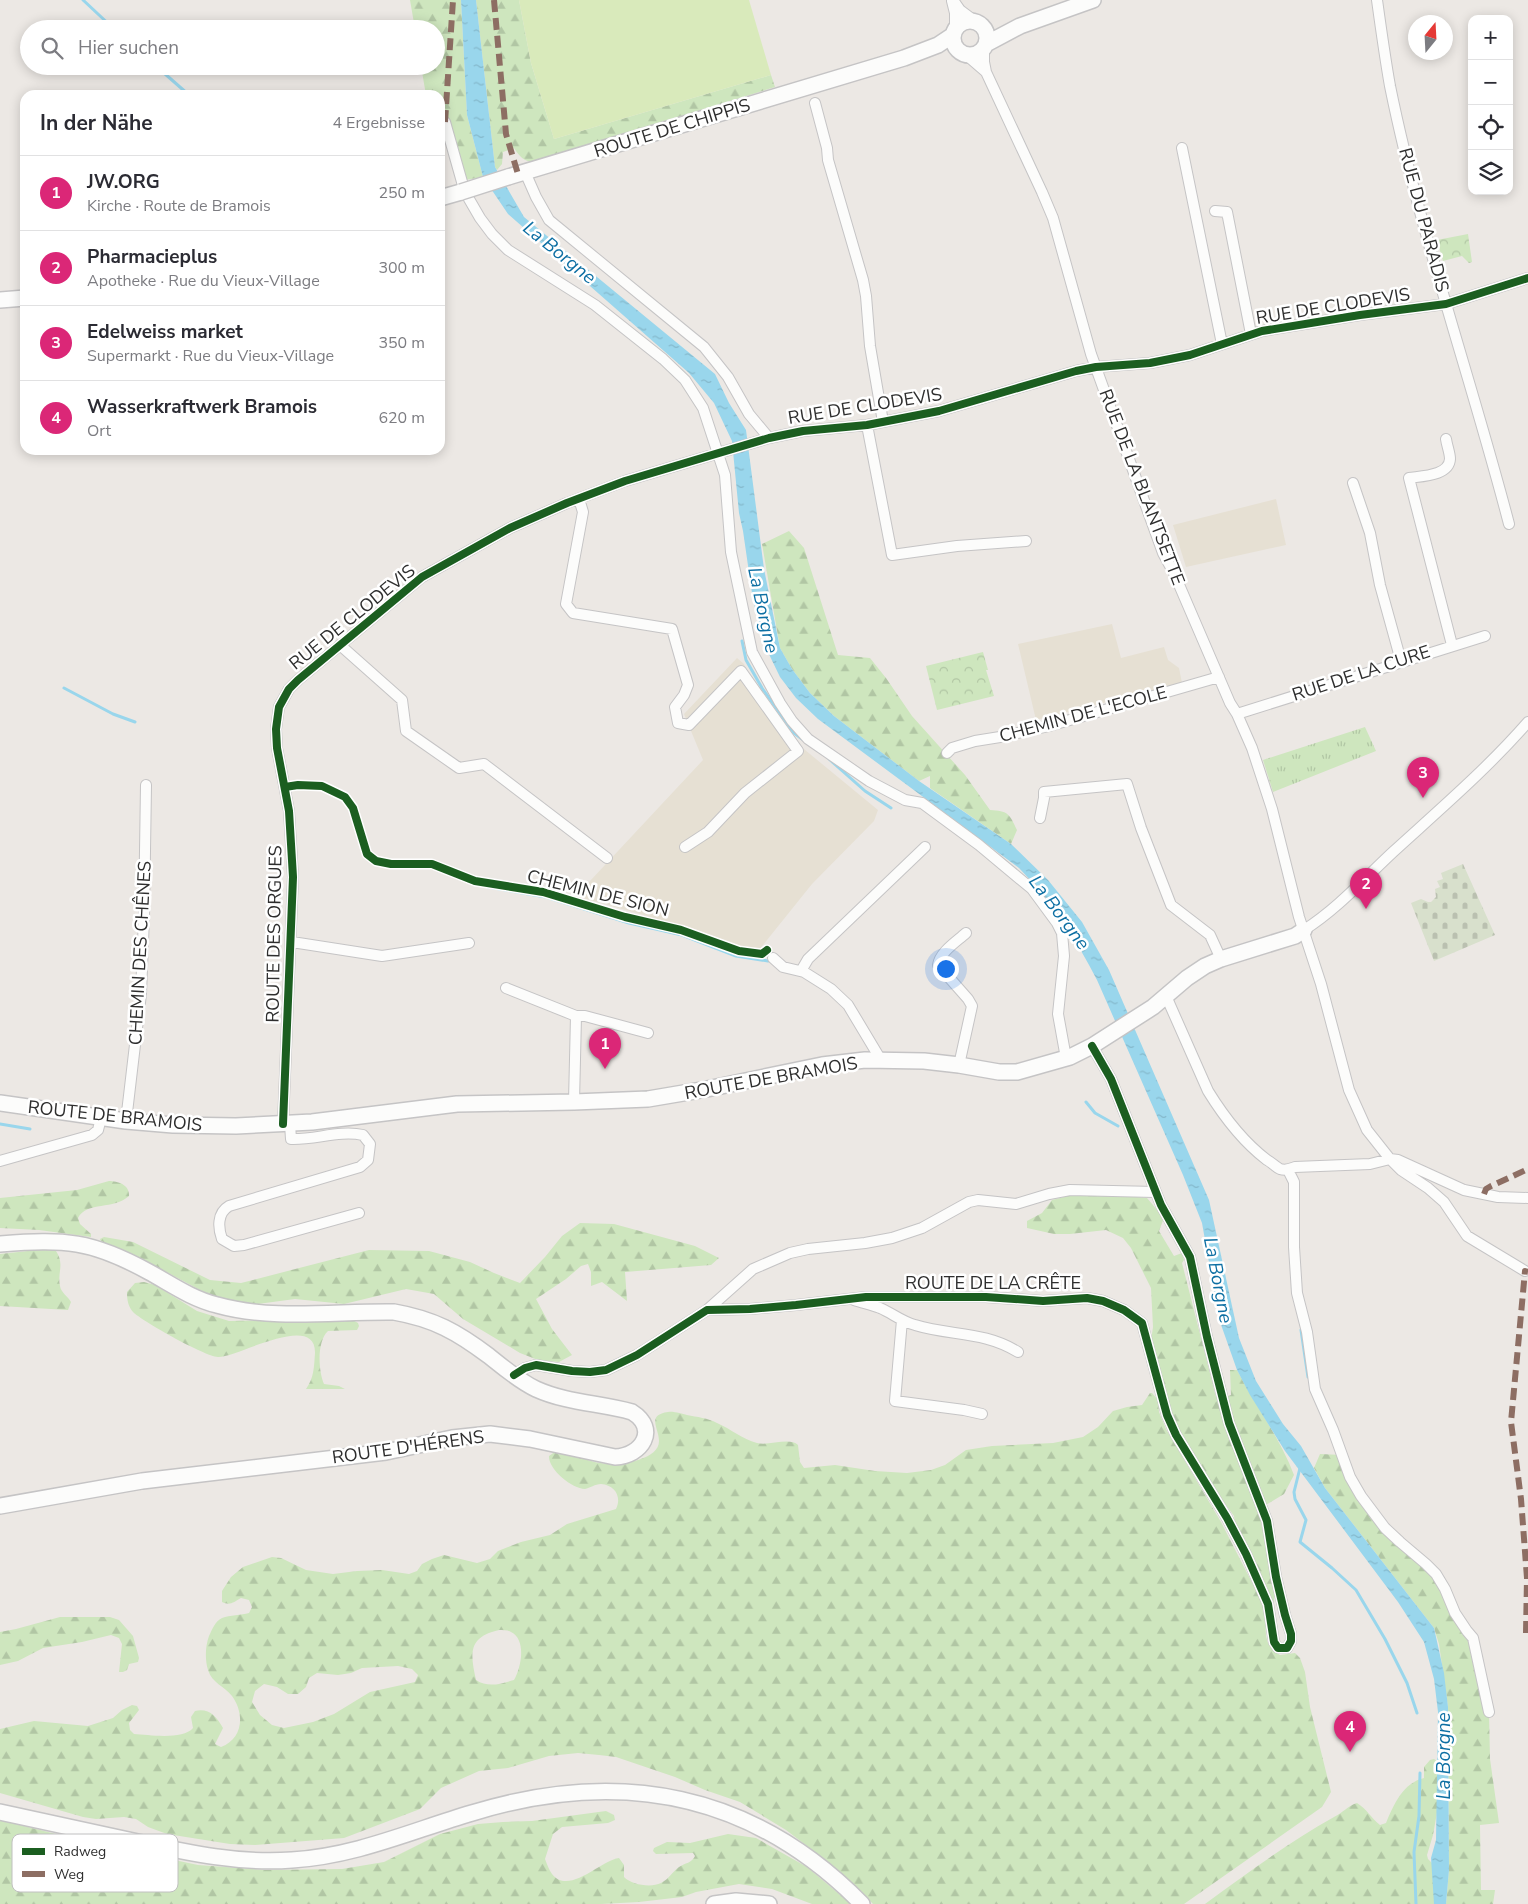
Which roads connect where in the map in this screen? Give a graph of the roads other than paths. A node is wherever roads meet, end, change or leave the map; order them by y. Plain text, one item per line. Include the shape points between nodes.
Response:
1 (952, 0) edge
2 (1093, 0) edge
3 (1377, 0) edge
4 (1043, 17) junction
5 (978, 23) junction
6 (954, 32) junction
7 (985, 45) junction
8 (962, 53) junction
9 (904, 58) junction
10 (986, 72) junction
11 (815, 103) dead end
12 (445, 122) dead end
13 (1182, 148) dead end
14 (526, 172) junction
15 (445, 196) edge
16 (1215, 211) dead end
17 (1527, 281) edge
18 (20, 298) edge
19 (0, 300) edge
20 (1446, 304) junction
21 (1252, 334) junction
22 (1222, 344) junction
23 (1096, 367) junction
24 (883, 422) junction
25 (867, 425) junction
26 (769, 438) junction
27 (1446, 440) dead end
28 (721, 453) junction
29 (1353, 483) dead end
30 (579, 499) junction
31 (1509, 524) dead end
32 (1026, 541) dead end
33 (1485, 636) dead end
34 (1452, 645) junction
35 (340, 646) junction
36 (1402, 661) junction
37 (1219, 677) junction
38 (1237, 714) junction
39 (277, 716) joint
40 (1528, 722) edge
41 (947, 752) dead end
42 (146, 785) dead end
43 (1040, 818) dead end
44 (685, 846) dead end
45 (925, 847) dead end
46 (607, 858) dead end
47 (1304, 930) junction
48 (966, 933) dead end
49 (292, 942) junction
50 (469, 943) dead end
51 (772, 958) dead end
52 (1221, 959) junction
53 (801, 971) junction
54 (506, 988) dead end
55 (1166, 996) junction
56 (576, 1016) junction
57 (648, 1033) dead end
58 (1092, 1046) junction
59 (1066, 1058) junction
60 (881, 1060) junction
61 (959, 1065) junction
62 (574, 1102) junction
63 (0, 1103) edge
64 (101, 1118) junction
65 (126, 1121) junction
66 (287, 1124) junction
67 (1390, 1160) junction
68 (0, 1161) edge
69 (1288, 1170) junction
70 (1155, 1192) junction
71 (1528, 1198) edge
72 (359, 1213) dead end
73 (0, 1244) edge
74 (1526, 1271) dead end
75 (854, 1299) junction
76 (707, 1310) junction
77 (902, 1320) junction
78 (1018, 1352) dead end
79 (514, 1375) junction
80 (982, 1414) dead end
81 (0, 1506) edge
82 (1489, 1712) dead end
83 (0, 1812) edge
84 (102, 1834) edge
85 (178, 1850) edge
86 (714, 1904) edge
87 (769, 1904) edge
88 (862, 1904) edge

1 - 5 street
1 - 6 street
2 - 4 main road, ROUTE DE CHIPPIS
3 - 20 street, RUE DU PARADIS via 1390,85
4 - 5 main road, ROUTE DE CHIPPIS via 1001,25
4 - 7 main road, ROUTE DE CHIPPIS via 1006,32
5 - 6 main road, ROUTE DE CHIPPIS via 963,22
5 - 7 main road via 986,31
6 - 8 main road via 955,45
6 - 9 main road, ROUTE DE CHIPPIS via 943,42
7 - 8 main road, ROUTE DE CHIPPIS via 976,54
7 - 10 street, RUE DE LA BLANTSETTE
8 - 9 main road, ROUTE DE CHIPPIS via 932,53
8 - 10 street, RUE DE LA BLANTSETTE
9 - 14 main road, ROUTE DE CHIPPIS
10 - 23 street, RUE DE LA BLANTSETTE via 1053,218
11 - 24 street via 863,280
12 - 28 street via 469,199 492,234 508,250 595,305 685,380 703,408
13 - 22 street
14 - 15 main road, ROUTE DE CHIPPIS, bridge
14 - 26 street via 549,220 704,347
16 - 21 street via 1227,212
17 - 20 street, RUE DE CLODEVIS
18 - 19 main road
20 - 21 street, RUE DE CLODEVIS
20 - 31 street, RUE DU PARADIS
21 - 22 street, RUE DE CLODEVIS
22 - 23 street, RUE DE CLODEVIS via 1150,363
23 - 24 street, RUE DE CLODEVIS via 1051,377 939,411
23 - 37 street, RUE DE LA BLANTSETTE via 1163,553
24 - 25 street, RUE DE CLODEVIS
25 - 26 street, RUE DE CLODEVIS
25 - 32 street via 892,555
26 - 28 street, RUE DE CLODEVIS
27 - 34 street via 1450,459 1448,467 1441,472 1409,478
28 - 30 street, RUE DE CLODEVIS
28 - 59 street via 731,552 747,631 752,652 780,703 808,739 869,781 905,800 922,803 979,845 1036,895 1062,933 1064,956 1058,1014
29 - 36 street via 1370,533 1380,585
30 - 35 street, RUE DE CLODEVIS via 510,528 422,577
30 - 44 street via 583,512 566,604 573,613 672,629 688,684 675,706 678,723 689,725 741,671 798,751 745,793 708,832
33 - 34 street, RUE DE LA CURE
34 - 36 street, RUE DE LA CURE
35 - 39 street, RUE DE CLODEVIS via 289,689
35 - 46 street via 402,700 406,731 459,768 484,764
36 - 38 street, RUE DE LA CURE
37 - 38 street, RUE DE LA BLANTSETTE
37 - 41 street, CHEMIN DE L'ECOLE via 1049,726 974,741
38 - 47 street, RUE DE LA BLANTSETTE via 1272,809
39 - 49 street, ROUTE DES ORGUES via 278,748 289,811
40 - 47 street via 1506,748 1424,825 1324,916
42 - 65 street, CHEMIN DES CHÊNES via 141,994
43 - 52 street via 1044,792 1126,784 1171,905 1210,935
45 - 53 street via 808,959
47 - 52 main road, ROUTE DE BRAMOIS via 1295,936
47 - 67 street, RUE DE LA BLANTSETTE via 1354,1104 1367,1130
48 - 61 street via 943,954 938,966 972,1006
49 - 50 street via 382,956
49 - 66 street, ROUTE DES ORGUES
51 - 53 street via 783,967
52 - 55 main road, ROUTE DE BRAMOIS via 1187,978
53 - 60 street via 831,989 848,1004
54 - 56 street
55 - 58 main road, ROUTE DE BRAMOIS
55 - 69 street via 1216,1105 1248,1144 1280,1168
56 - 57 street
56 - 62 street
58 - 59 main road, ROUTE DE BRAMOIS
58 - 70 street, ROUTE DE LA CRÊTE via 1111,1079
59 - 61 main road, ROUTE DE BRAMOIS via 1011,1072
60 - 61 main road, ROUTE DE BRAMOIS
60 - 62 main road, ROUTE DE BRAMOIS via 822,1065 660,1097
62 - 66 main road, ROUTE DE BRAMOIS via 457,1104
63 - 64 main road, ROUTE DE BRAMOIS
64 - 65 main road, ROUTE DE BRAMOIS
64 - 68 street via 98,1130 92,1135
65 - 66 main road, ROUTE DE BRAMOIS via 201,1126
66 - 72 street via 291,1139 352,1132 363,1135 370,1144 368,1160 360,1167 229,1206 219,1220 222,1239 234,1246 244,1245
67 - 69 street
67 - 71 street via 1398,1160 1472,1192
67 - 74 street, RUE DE LA BLANTSETTE via 1444,1202 1468,1236
69 - 82 street via 1294,1182 1297,1294 1307,1332 1315,1389 1350,1477 1361,1496 1386,1528 1436,1574 1455,1613 1473,1638
70 - 75 street, ROUTE DE LA CRÊTE via 1190,1257 1230,1423 1267,1522 1276,1577 1291,1634 1290,1645 1285,1649 1278,1648 1274,1642 1268,1604 1246,1554 1167,1415 1144,1328 1139,1320 1113,1305 1086,1298 1043,1301
70 - 76 street via 1070,1190 1016,1204 969,1202 922,1228 892,1238 790,1253 753,1269
73 - 79 main road, ROUTE D'HÉRENS via 53,1241 95,1247 203,1301 241,1311 270,1314 394,1312 413,1315 452,1331
75 - 76 street, ROUTE DE LA CRÊTE
75 - 77 street, ROUTE DE LA CRÊTE
76 - 79 street via 637,1355 606,1370 572,1371 536,1366
77 - 78 street, ROUTE DE LA CRÊTE via 937,1331 989,1338
77 - 80 street via 895,1401
79 - 81 main road, ROUTE D'HÉRENS via 552,1395 632,1412 641,1417 646,1428 641,1446 633,1453 615,1456 490,1434 452,1438 386,1452 150,1480
83 - 84 main road
85 - 88 main road via 240,1860 316,1858 399,1838 471,1813 537,1796 625,1791 674,1798 748,1822 796,1848 827,1871
86 - 87 main road via 736,1901

